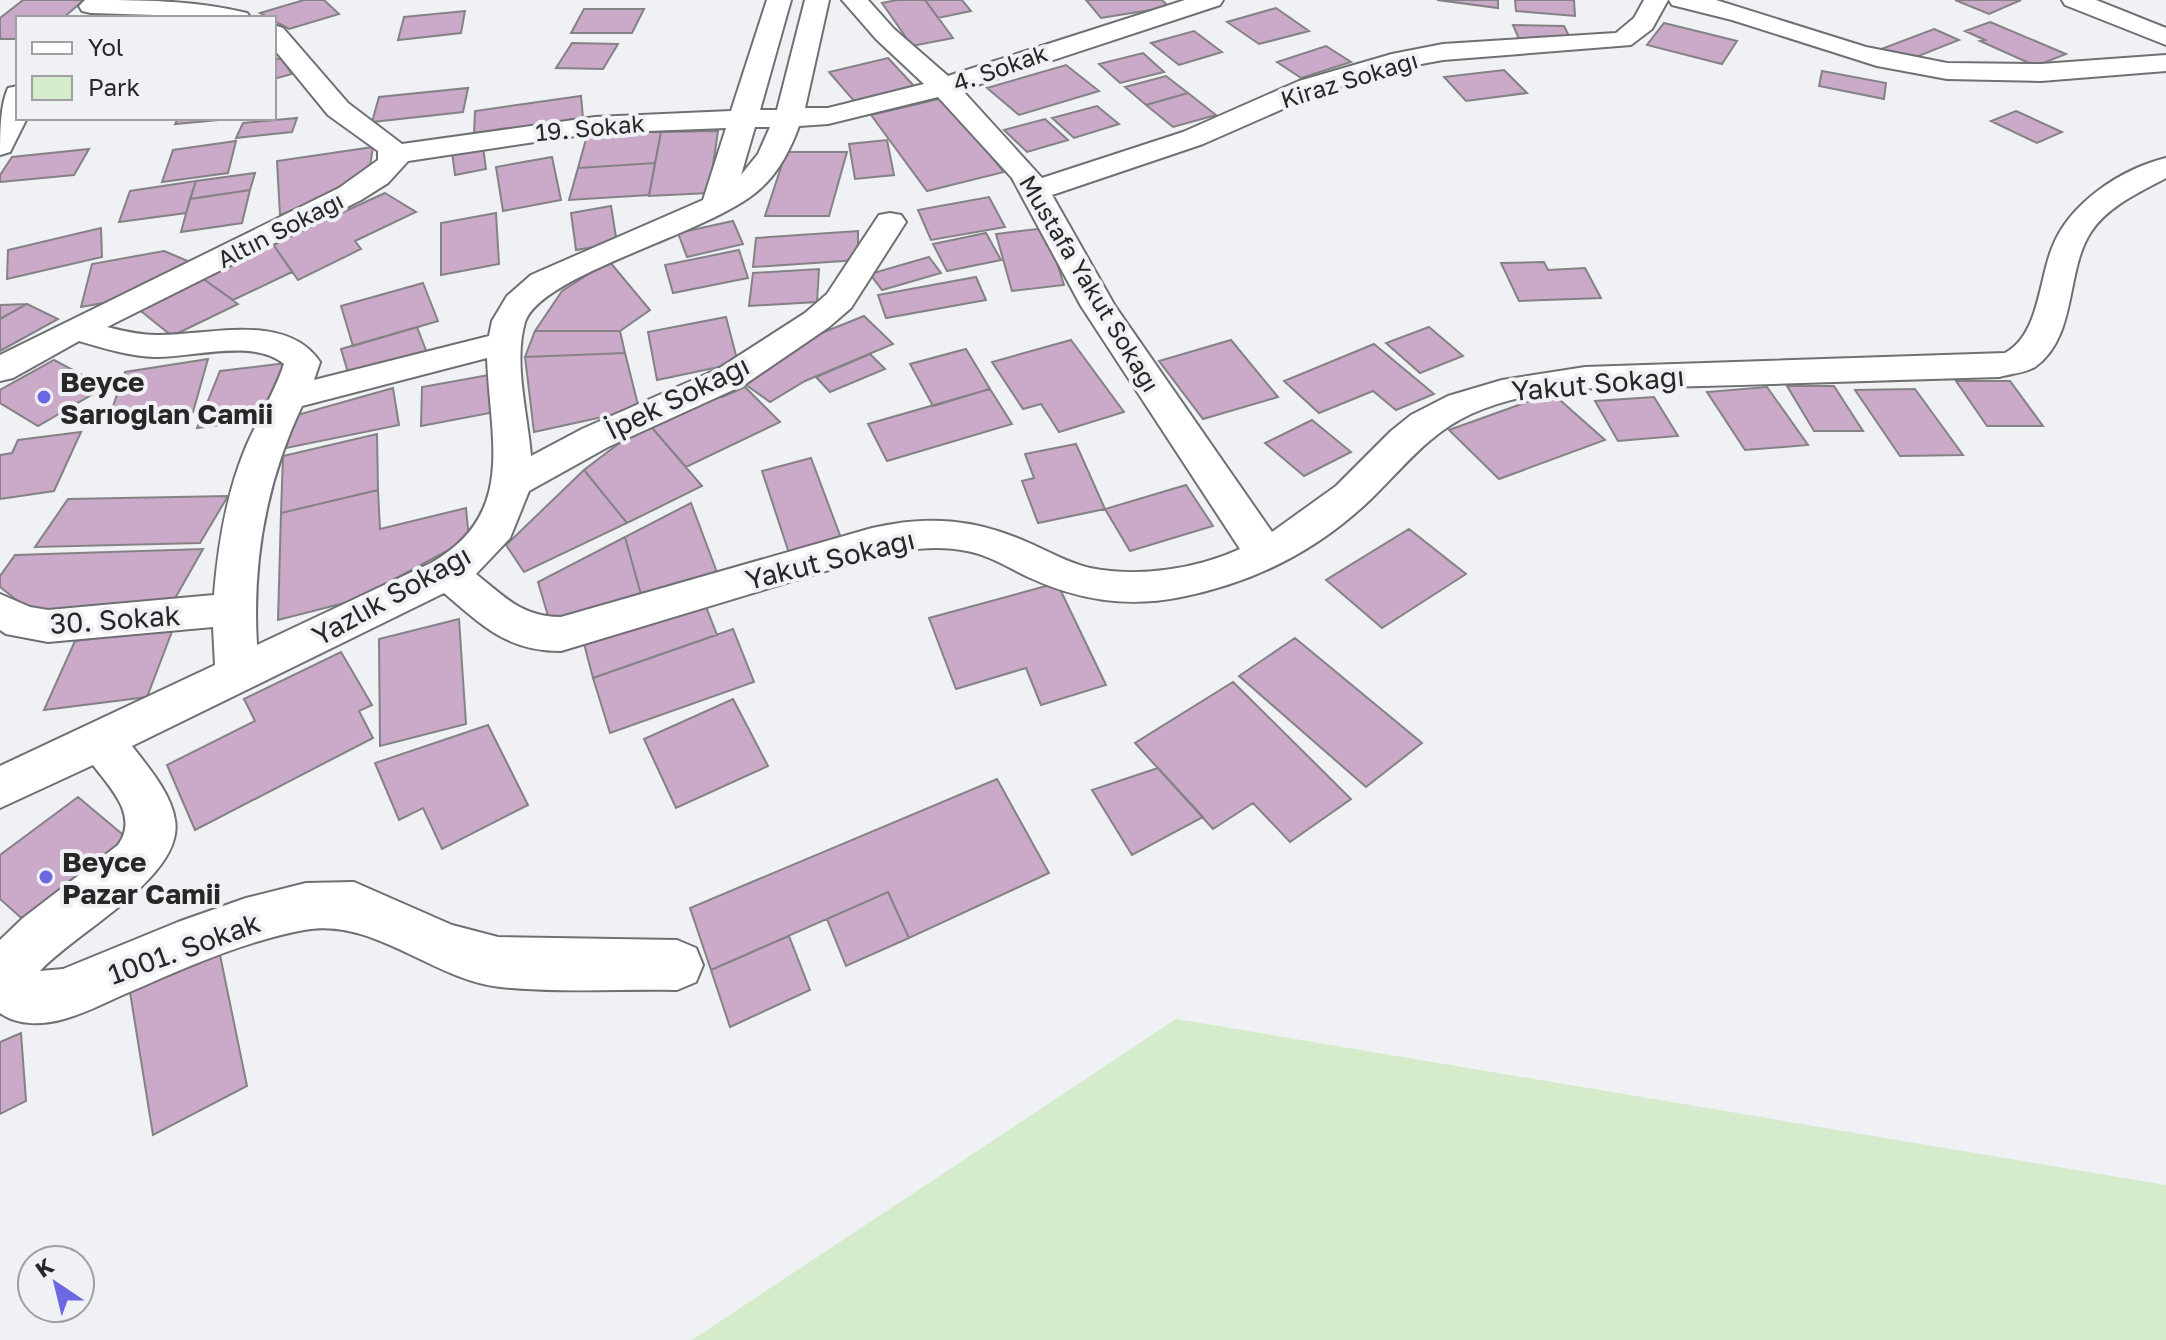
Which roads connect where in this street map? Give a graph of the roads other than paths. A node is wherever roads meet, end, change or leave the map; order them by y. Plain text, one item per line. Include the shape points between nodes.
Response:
1 (779, 0) edge
2 (817, 0) edge
3 (854, 0) edge
4 (1211, 0) edge
5 (1656, 0) edge
6 (1681, 0) edge
7 (2074, 0) edge
8 (89, 8) edge
9 (226, 16) edge
10 (276, 35) edge
11 (2166, 37) edge
12 (2166, 63) edge
13 (944, 87) junction
14 (16, 111) edge
15 (742, 120) junction
16 (786, 120) junction
17 (0, 146) edge
18 (395, 154) junction
19 (2166, 167) edge
20 (1037, 190) junction
21 (717, 205) junction
22 (890, 222) dead end
23 (75, 329) junction
24 (504, 343) junction
25 (0, 370) edge
26 (289, 398) junction
27 (511, 484) junction
28 (1265, 554) junction
29 (446, 572) junction
30 (233, 609) junction
31 (0, 610) edge
32 (238, 674) junction
33 (101, 739) junction
34 (0, 788) edge
35 (677, 965) dead end
36 (5, 991) edge

1 - 15 street
2 - 16 street, Yazlık Sokağı
3 - 13 street, Mustafa Yakut Sokağı
4 - 13 street, 4. Sokak
5 - 20 street, Kiraz Sokağı via 1646,22 1622,40 1443,52 1401,60 1309,87 1193,138
6 - 12 street via 1886,60 1955,73
7 - 11 street
8 - 9 street via 184,9
10 - 18 street via 338,109
13 - 16 street, 4. Sokak via 866,108
13 - 20 street, Mustafa Yakut Sokağı
14 - 17 street
15 - 16 street, 19. Sokak
15 - 18 street, 19. Sokak via 595,125
15 - 21 street
16 - 21 street, Yazlık Sokağı via 763,168
18 - 23 street, Altın Sokağı via 392,164 350,194
19 - 28 street, Yakut Sokağı via 2120,192 2073,233 2049,314 2032,350 2021,360 1999,366 1585,378 1496,393 1423,424 1350,496
20 - 28 street, Mustafa Yakut Sokağı via 1098,306
21 - 24 street, Yazlık Sokağı via 525,294 511,313
22 - 27 street, İpek Sokağı via 839,301 817,320 731,377 595,438
23 - 25 street, Altın Sokağı
23 - 26 street via 153,346 279,345 302,362
24 - 26 street
24 - 27 street, Yazlık Sokağı
26 - 30 street via 258,465
27 - 29 street, Yazlık Sokağı via 503,514 487,539 470,558
28 - 29 street, Yakut Sokağı via 1217,574 1153,587 1117,588 1075,580 985,541 952,534 912,535 561,634 534,634 506,621
29 - 32 street, Yazlık Sokağı
30 - 31 street, 30. Sokak via 48,626 21,622
30 - 32 street
32 - 33 street, Yazlık Sokağı
33 - 34 street, Yazlık Sokağı
33 - 36 street, 1001. Sokak via 153,824 147,844 126,869 26,949 11,970
35 - 36 street, 1001. Sokak via 498,962 445,947 354,905 306,906 178,946 64,994 22,998

